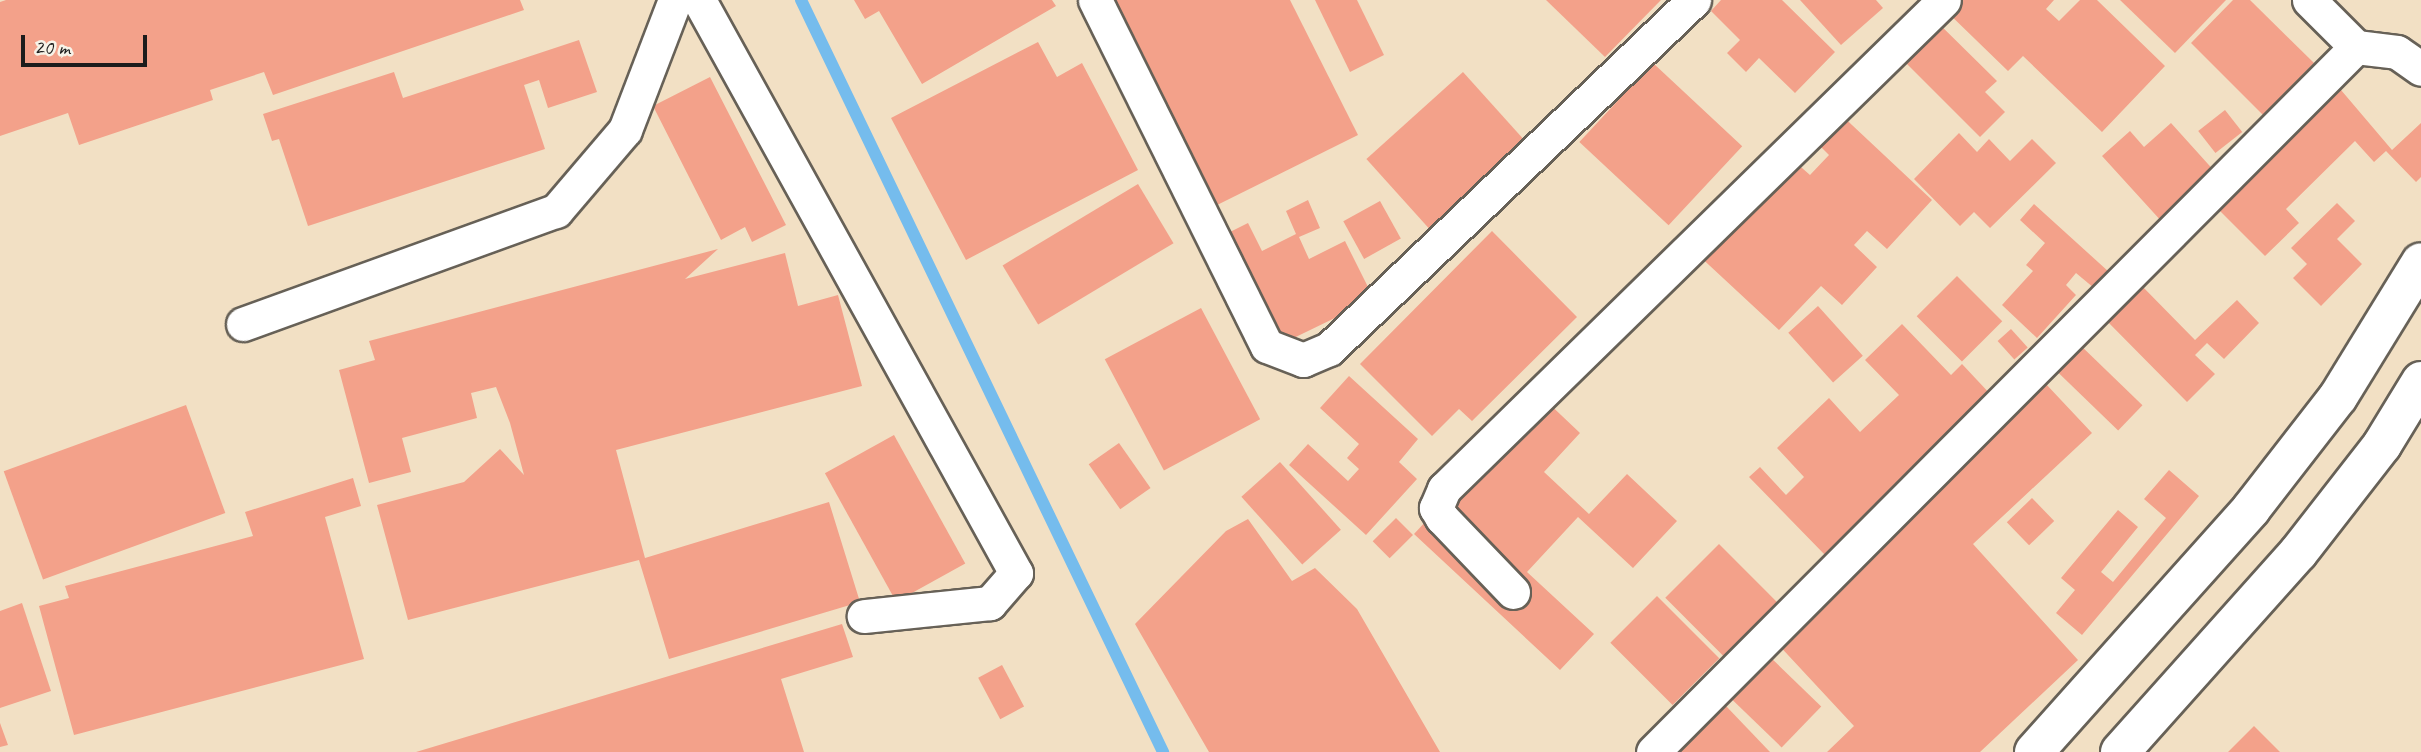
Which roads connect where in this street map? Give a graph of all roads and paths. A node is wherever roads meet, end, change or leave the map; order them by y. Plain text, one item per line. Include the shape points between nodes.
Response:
1 (675, 0) edge
2 (699, 0) edge
3 (1095, 0) edge
4 (1694, 0) edge
5 (1944, 0) edge
6 (2309, 0) edge
7 (2356, 47) junction
8 (2421, 69) edge
9 (2419, 266) edge
10 (243, 324) dead end
11 (2421, 381) edge
12 (1513, 592) dead end
13 (864, 616) dead end
14 (1653, 752) edge
15 (2034, 752) edge
16 (2120, 752) edge

1 - 10 street via 625,130 556,211
2 - 13 street via 1016,573 990,603
3 - 4 street via 1267,346 1303,360 1329,349
5 - 12 street via 1444,489 1436,508 1442,518
6 - 7 street
7 - 8 street via 2397,52
7 - 14 street
9 - 15 highway via 2338,397 2251,509
11 - 16 highway via 2382,445 2298,552

